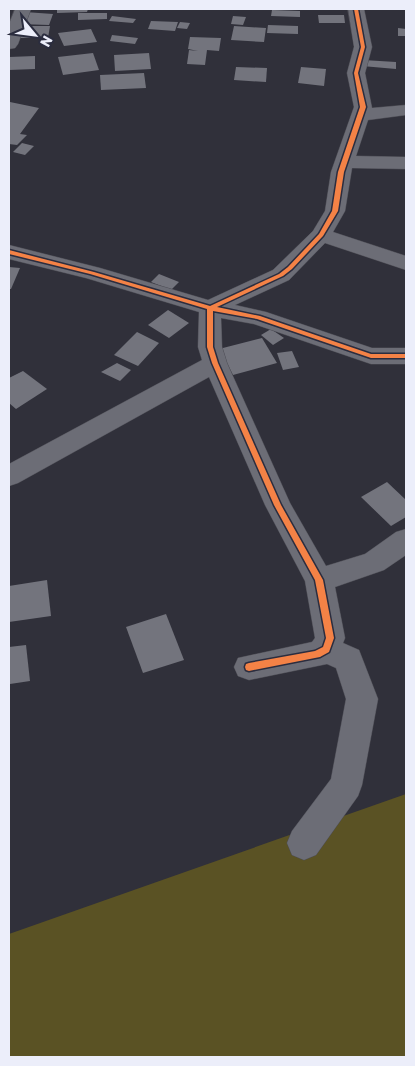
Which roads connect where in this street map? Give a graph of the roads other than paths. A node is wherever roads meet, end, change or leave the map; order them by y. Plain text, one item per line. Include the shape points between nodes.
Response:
1 (23, 9) edge
2 (356, 9) edge
3 (9, 44) edge
4 (406, 110) edge
5 (361, 114) junction
6 (344, 162) junction
7 (406, 163) edge
8 (321, 234) junction
9 (9, 252) edge
10 (406, 263) edge
11 (210, 308) junction
12 (406, 356) edge
13 (215, 363) junction
14 (9, 476) edge
15 (406, 540) edge
16 (319, 580) junction
17 (326, 648) junction
18 (249, 667) dead end
19 (304, 843) dead end

1 - 3 street
2 - 5 street via 362,46 356,73 363,107
4 - 5 street
5 - 6 street
6 - 7 street
6 - 8 street via 335,211
8 - 10 street
8 - 11 street via 281,275
9 - 11 street
11 - 12 street via 258,317 371,356
11 - 13 street via 210,347
13 - 14 street
13 - 16 street via 278,505
15 - 16 street via 374,562
16 - 17 street via 329,624 330,638
17 - 18 street via 317,654
17 - 19 street via 348,659 362,699 346,785

